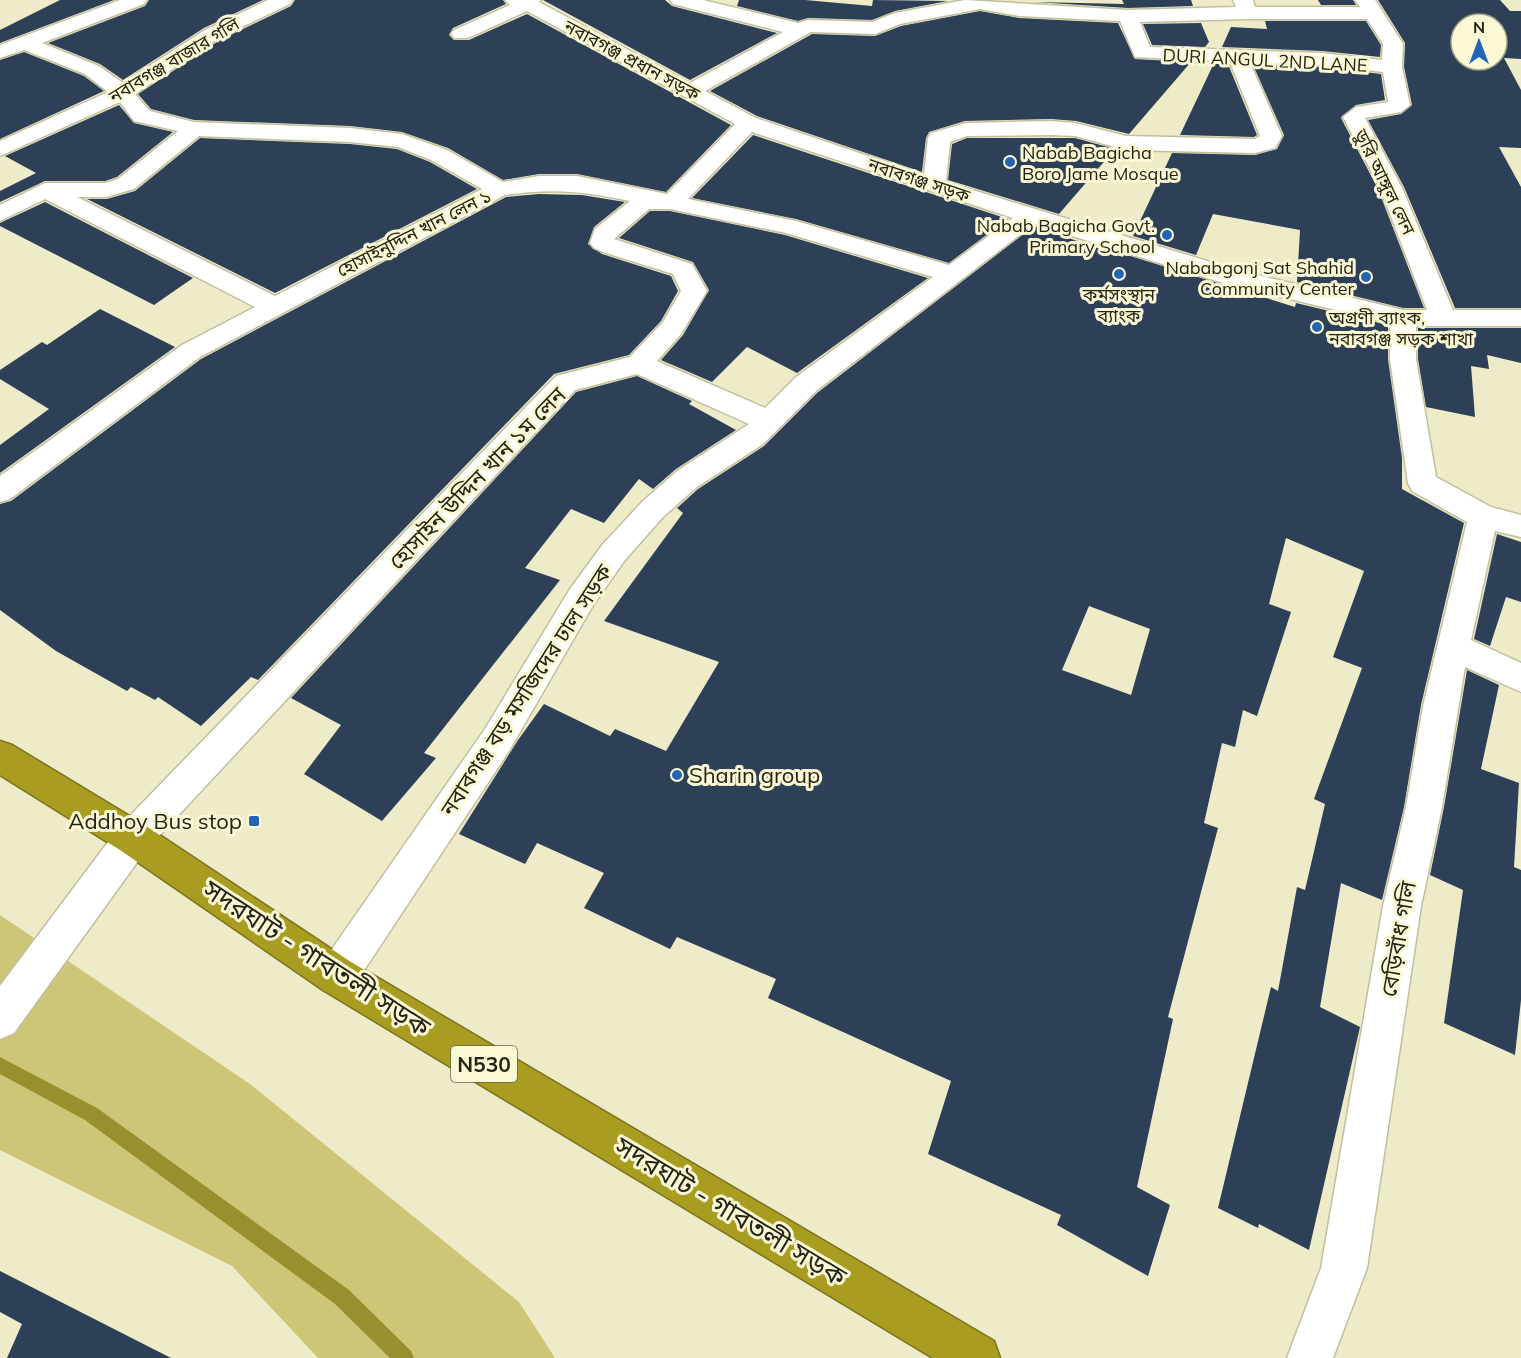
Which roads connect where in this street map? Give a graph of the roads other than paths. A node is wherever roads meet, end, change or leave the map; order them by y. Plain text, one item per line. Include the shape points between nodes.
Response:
1 (98, 0) edge
2 (283, 0) edge
3 (680, 0) edge
4 (524, 2) edge
5 (981, 2) edge
6 (130, 4) edge
7 (1245, 6) edge
8 (1370, 7) edge
9 (1128, 16) junction
10 (801, 30) junction
11 (461, 34) dead end
12 (25, 43) junction
13 (0, 52) edge
14 (1237, 55) junction
15 (1392, 67) junction
16 (691, 91) junction
17 (123, 93) junction
18 (748, 123) junction
19 (194, 129) junction
20 (0, 149) edge
21 (934, 186) junction
22 (499, 189) junction
23 (45, 190) junction
24 (672, 202) junction
25 (0, 214) edge
26 (1033, 214) junction
27 (951, 274) junction
28 (274, 306) junction
29 (1443, 317) junction
30 (1403, 318) junction
31 (1521, 318) edge
32 (639, 364) junction
33 (768, 421) junction
34 (0, 491) edge
35 (1483, 517) junction
36 (1521, 526) edge
37 (1454, 647) junction
38 (1521, 678) edge
39 (0, 756) edge
40 (133, 838) junction
41 (337, 976) junction
42 (0, 1019) edge
43 (977, 1358) edge
44 (1310, 1358) edge

1 - 6 street
2 - 17 street, নবাবগঞ্জ বাজার গলি via 212,34
3 - 10 street
4 - 11 street
4 - 16 street, নবাবগঞ্জ প্রধান সড়ক
5 - 9 street, DURI ANGUL 2ND LANE via 1019,10
5 - 10 street via 895,19 875,28 808,26
6 - 12 street
7 - 8 street, DURI ANGUL 2ND LANE
7 - 9 street, DURI ANGUL 2ND LANE
8 - 15 street, ডুরি আঙ্গুল লেন via 1393,44
9 - 14 street, DURI ANGUL 2ND LANE via 1142,53
10 - 16 street
12 - 13 street
12 - 17 street via 92,70
14 - 15 street, DURI ANGUL 2ND LANE
14 - 21 street via 1271,136 1267,143 1126,143 1051,128 966,130 939,138
15 - 29 street, ডুরি আঙ্গুল লেন via 1399,105 1364,111 1354,117 1391,188
16 - 18 street, নবাবগঞ্জ প্রধান সড়ক
17 - 19 street via 142,116
17 - 20 street, নবাবগঞ্জ বাজার গলি
18 - 21 street, নবাবগঞ্জ সড়ক
18 - 24 street
19 - 22 street via 327,133 402,141 439,155
19 - 23 street via 126,184 106,190
21 - 26 street, নবাবগঞ্জ সড়ক
22 - 24 street, হোসাইনুদ্দিন খান লেন ১ via 577,183
22 - 28 street, হোসাইনুদ্দিন খান লেন ১
23 - 25 street
23 - 28 street
24 - 27 street, হোসাইনুদ্দিন খান লেন ১ via 798,229
24 - 32 street via 643,202 603,234 602,243 615,249 683,269 694,291 672,328
26 - 27 street, নবাবগঞ্জ বড় মসজিদের ঢাল সড়ক
26 - 30 street, নবাবগঞ্জ সড়ক via 1095,237 1232,277
27 - 33 street, নবাবগঞ্জ বড় মসজিদের ঢাল সড়ক via 806,384
28 - 34 street, হোসাইনুদ্দিন খান লেন ১ via 191,351
29 - 30 street, নবাবগঞ্জ সড়ক
29 - 31 street, নবাবগঞ্জ সড়ক
30 - 35 street via 1403,359 1422,483
32 - 33 street
32 - 40 street, হোসাইন উদ্দিন খান ১ম লেন via 566,383
33 - 41 street, নবাবগঞ্জ বড় মসজিদের ঢাল সড়ক via 753,437 687,479 614,552 581,598 497,740
35 - 36 street
35 - 37 street, বেড়িবাঁধ গলি
37 - 38 street
37 - 44 street, বেড়িবাঁধ গলি via 1402,906 1344,1268
39 - 40 highway, সদরঘাট - গাবতলী সড়ক / N530
40 - 41 highway, সদরঘাট - গাবতলী সড়ক / N530
40 - 42 street, হোসাইন উদ্দিন খান ১ম লেন
41 - 43 highway, সদরঘাট - গাবতলী সড়ক / N530

